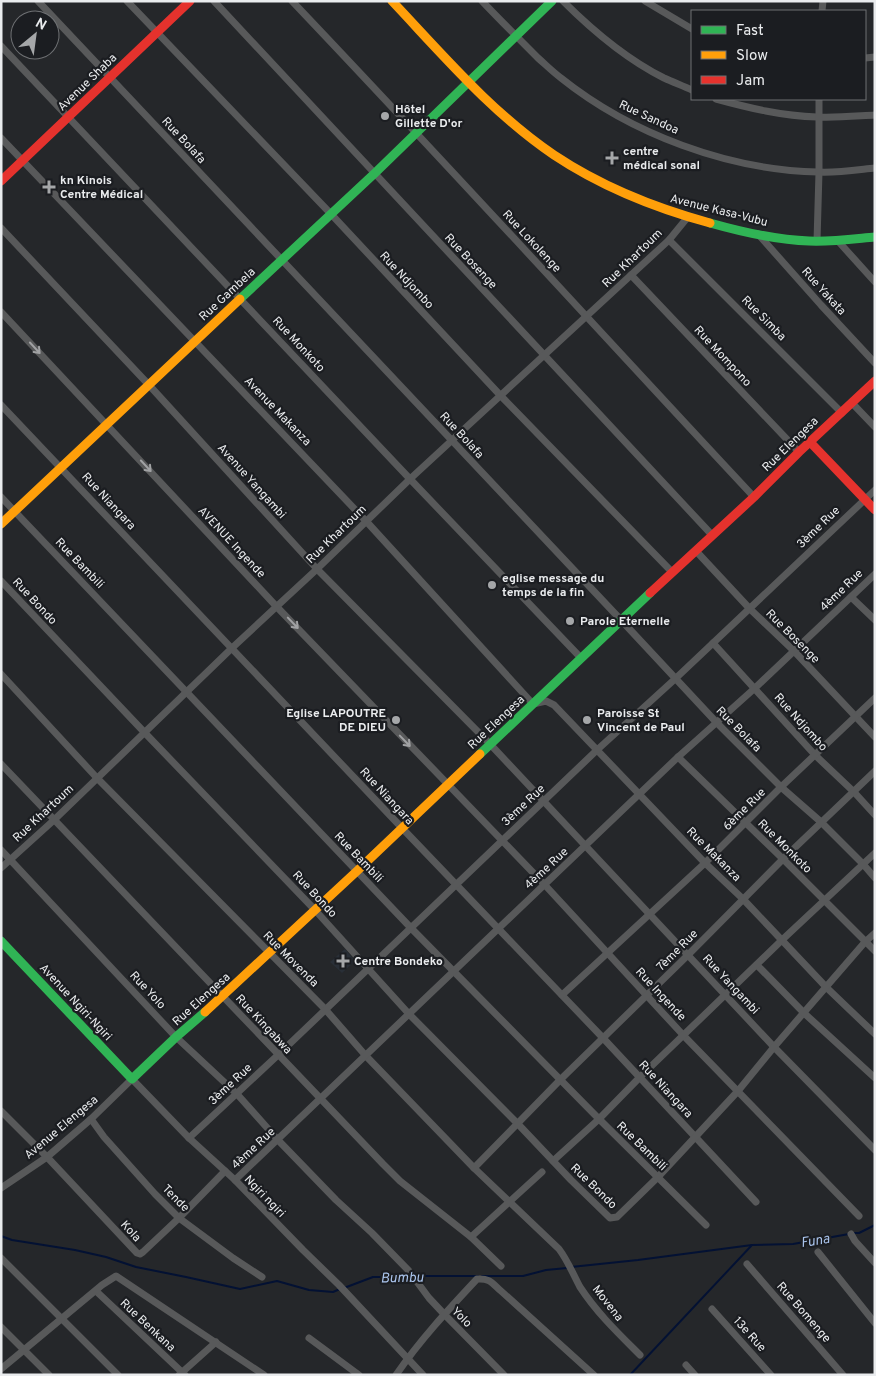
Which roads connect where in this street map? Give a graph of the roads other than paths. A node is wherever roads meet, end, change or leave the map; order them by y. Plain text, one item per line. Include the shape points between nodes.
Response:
1 (38, 1) edge
2 (128, 1) edge
3 (190, 1) edge
4 (214, 1) edge
5 (292, 1) edge
6 (392, 1) edge
7 (482, 1) edge
8 (552, 1) edge
9 (563, 1) edge
10 (645, 1) edge
11 (691, 28) edge
12 (157, 33) junction
13 (516, 37) junction
14 (1, 46) edge
15 (110, 77) junction
16 (470, 82) junction
17 (691, 90) edge
18 (720, 100) edge
19 (819, 100) edge
20 (875, 115) edge
21 (69, 117) junction
22 (819, 117) junction
23 (417, 132) junction
24 (1, 138) edge
25 (23, 161) junction
26 (875, 168) edge
27 (819, 172) junction
28 (375, 173) junction
29 (1, 181) edge
30 (331, 214) junction
31 (687, 218) junction
32 (1, 228) edge
33 (758, 234) junction
34 (875, 236) edge
35 (669, 240) junction
36 (817, 241) junction
37 (838, 241) junction
38 (282, 260) junction
39 (631, 275) junction
40 (875, 282) edge
41 (240, 298) junction
42 (1, 312) edge
43 (587, 317) junction
44 (195, 340) junction
45 (544, 356) junction
46 (875, 363) edge
47 (875, 381) edge
48 (149, 385) junction
49 (500, 395) junction
50 (852, 404) junction
51 (1, 405) edge
52 (842, 412) junction
53 (107, 425) junction
54 (875, 427) edge
55 (452, 440) junction
56 (810, 442) junction
57 (799, 452) junction
58 (62, 468) junction
59 (410, 479) junction
60 (875, 490) edge
61 (1, 497) edge
62 (754, 497) junction
63 (864, 499) junction
64 (875, 510) edge
65 (15, 511) junction
66 (366, 521) junction
67 (1, 524) edge
68 (712, 535) junction
69 (696, 551) junction
70 (317, 569) junction
71 (672, 572) junction
72 (875, 574) edge
73 (1, 581) edge
74 (851, 596) junction
75 (276, 606) junction
76 (750, 608) junction
77 (621, 620) junction
78 (875, 620) edge
79 (713, 642) junction
80 (232, 648) junction
81 (794, 651) junction
82 (581, 658) junction
83 (1, 674) edge
84 (675, 679) junction
85 (755, 688) junction
86 (187, 692) junction
87 (875, 698) edge
88 (534, 704) junction
89 (856, 717) junction
90 (717, 723) junction
91 (144, 733) junction
92 (875, 737) edge
93 (490, 744) junction
94 (596, 750) junction
95 (815, 755) junction
96 (678, 757) junction
97 (1, 764) edge
98 (875, 771) edge
99 (97, 778) junction
100 (448, 785) junction
101 (781, 787) junction
102 (854, 792) junction
103 (640, 794) junction
104 (544, 801) junction
105 (875, 815) edge
106 (54, 820) junction
107 (821, 822) junction
108 (746, 823) junction
109 (402, 828) junction
110 (502, 841) junction
111 (586, 846) junction
112 (1, 850) edge
113 (875, 853) edge
114 (10, 859) junction
115 (783, 859) junction
116 (705, 862) junction
117 (863, 864) junction
118 (1, 868) edge
119 (357, 871) junction
120 (875, 878) edge
121 (456, 884) junction
122 (544, 884) junction
123 (743, 899) junction
124 (825, 901) junction
125 (315, 910) junction
126 (650, 914) junction
127 (411, 928) junction
128 (498, 928) junction
129 (875, 933) edge
130 (782, 940) junction
131 (1, 941) edge
132 (865, 942) junction
133 (875, 951) edge
134 (269, 953) junction
135 (608, 953) junction
136 (688, 955) junction
137 (757, 965) junction
138 (368, 968) junction
139 (453, 970) junction
140 (827, 988) junction
141 (562, 995) junction
142 (726, 995) junction
143 (223, 996) junction
144 (646, 996) junction
145 (325, 1009) junction
146 (804, 1013) junction
147 (409, 1014) junction
148 (875, 1034) edge
149 (684, 1036) junction
150 (176, 1037) junction
151 (604, 1038) junction
152 (774, 1047) junction
153 (278, 1054) junction
154 (366, 1056) junction
155 (640, 1077) junction
156 (875, 1078) edge
157 (132, 1079) junction
158 (560, 1080) junction
159 (738, 1092) junction
160 (236, 1094) junction
161 (320, 1100) junction
162 (1, 1111) edge
163 (91, 1119) junction
164 (598, 1119) junction
165 (518, 1124) junction
166 (695, 1136) junction
167 (189, 1138) junction
168 (278, 1140) junction
169 (875, 1150) edge
170 (47, 1157) junction
171 (553, 1161) junction
172 (474, 1168) junction
173 (225, 1171) junction
174 (542, 1172) dead end
175 (658, 1177) junction
176 (235, 1180) junction
177 (1, 1188) edge
178 (510, 1201) junction
179 (756, 1202) dead end
180 (859, 1216) dead end
181 (179, 1218) junction
182 (706, 1225) dead end
183 (851, 1234) dead end
184 (471, 1237) junction
185 (818, 1252) dead end
186 (1, 1258) edge
187 (567, 1259) joint
188 (875, 1263) edge
189 (747, 1264) dead end
190 (500, 1266) dead end
191 (408, 1271) joint
192 (262, 1276) dead end
193 (96, 1291) junction
194 (712, 1309) dead end
195 (444, 1314) junction
196 (62, 1318) junction
197 (875, 1323) edge
198 (1, 1327) edge
199 (309, 1338) dead end
200 (216, 1342) junction
201 (24, 1350) junction
202 (640, 1355) dead end
203 (407, 1359) junction
204 (686, 1365) dead end
205 (1, 1369) edge
206 (182, 1374) edge
207 (49, 1375) edge
208 (118, 1375) edge
209 (264, 1375) edge
210 (359, 1375) edge
211 (396, 1375) edge
212 (422, 1375) edge
213 (504, 1375) edge
214 (594, 1375) edge
215 (695, 1375) edge
216 (771, 1375) edge
217 (843, 1375) edge

1 - 15 street, Rue Bolafa
2 - 12 street, Rue Ndjombo
3 - 12 street, Avenue Shaba
4 - 28 street, Rue Bosenge
5 - 23 street, Rue Lokolenge
6 - 16 street, Avenue Kasa-Vubu
7 - 13 street, Rue Sandoa
8 - 13 street, Rue Gambela
9 - 17 street via 627,56
10 - 11 street
12 - 15 street, Avenue Shaba
12 - 30 street, Rue Ndjombo
13 - 16 street, Rue Gambela
13 - 27 street, Rue Sandoa via 560,78 591,100 650,132 732,160
14 - 21 street, Rue Monkoto
15 - 21 street, Avenue Shaba
15 - 38 street, Rue Bolafa
16 - 23 street, Rue Gambela
16 - 31 street, Avenue Kasa-Vubu via 551,154 610,187
18 - 22 street via 751,109
19 - 22 street
20 - 22 street
21 - 25 street, Avenue Shaba
21 - 41 street, Rue Monkoto
22 - 27 street
23 - 28 street, Rue Gambela
23 - 43 street, Rue Lokolenge
24 - 25 street, Avenue Makanza
25 - 29 street, Avenue Shaba
25 - 44 street, Avenue Makanza
26 - 27 street, Rue Sandoa
27 - 36 street
28 - 30 street, Rue Gambela
28 - 45 street, Rue Bosenge
30 - 38 street, Rue Gambela
30 - 49 street, Rue Ndjombo
31 - 33 street, Avenue Kasa-Vubu
31 - 35 street, Rue Khartoum
32 - 48 street, Avenue Yangambi
33 - 36 street, Avenue Kasa-Vubu
33 - 46 street, Rue Yakata
34 - 37 street, Avenue Kasa-Vubu
35 - 39 street, Rue Khartoum
35 - 52 street, Rue Simba
36 - 37 street, Avenue Kasa-Vubu
37 - 40 street
38 - 41 street, Rue Gambela
38 - 55 street, Rue Bolafa
39 - 43 street, Rue Khartoum
39 - 57 street, Rue Mompono
41 - 44 street, Rue Gambela
41 - 59 street, Rue Monkoto
42 -> 53 street, AVENUE Ingende
43 - 45 street, Rue Khartoum
43 - 62 street, Rue Lokolenge
44 - 48 street, Rue Gambela
44 - 66 street, Avenue Makanza
45 - 49 street, Rue Khartoum
45 - 68 street, Rue Bosenge
47 - 50 street, Rue Elengesa
48 - 53 street, Rue Gambela
48 - 70 street, Avenue Yangambi
49 - 55 street, Rue Khartoum
49 - 71 street, Rue Ndjombo
50 - 52 street, Rue Elengesa
50 - 54 street
51 - 58 street, Rue Niangara
52 - 56 street, Rue Elengesa
53 - 58 street, Rue Gambela
53 -> 75 street, AVENUE Ingende
55 - 59 street, Rue Khartoum
55 - 77 street, Rue Bolafa
56 - 57 street, Rue Elengesa
56 - 63 street
57 - 62 street, Rue Elengesa
58 - 65 street, Rue Gambela
58 - 80 street, Rue Niangara
59 - 66 street, Rue Khartoum
59 - 82 street, Rue Monkoto
60 - 63 street, 3ème Rue
61 - 65 street, Rue Bambili
62 - 68 street, Rue Elengesa
63 - 64 street
63 - 76 street, 3ème Rue
65 - 67 street, Rue Gambela
65 - 86 street, Rue Bambili
66 - 70 street, Rue Khartoum
66 - 88 street, Avenue Makanza
68 - 69 street, Rue Elengesa
69 - 71 street, Rue Elengesa
69 - 76 street, Rue Bosenge
70 - 75 street, Rue Khartoum
70 - 93 street, Avenue Yangambi
71 - 77 street, Rue Elengesa
72 - 74 street, 4ème Rue
73 - 91 street, Rue Bondo
74 - 78 street
74 - 81 street, 4ème Rue
75 - 80 street, Rue Khartoum
75 -> 100 street, AVENUE Ingende
76 - 79 street, 3ème Rue
76 - 81 street, Rue Bosenge
77 - 82 street, Rue Elengesa
77 - 84 street, Rue Bolafa
79 - 84 street, 3ème Rue
79 - 85 street, Rue Ndjombo
80 - 86 street, Rue Khartoum
80 - 109 street, Rue Niangara
81 - 85 street, 4ème Rue
81 - 89 street, Rue Bosenge
82 - 88 street, Rue Elengesa
83 - 99 street, Rue Movenda
84 - 90 street, Rue Bolafa
84 - 94 street, 3ème Rue
85 - 90 street, 4ème Rue
85 - 95 street, Rue Ndjombo
86 - 91 street, Rue Khartoum
86 - 119 street, Rue Bambili
87 - 89 street, 6ème Rue
88 - 93 street, Rue Elengesa
88 - 94 street, Rue Makanza via 546,701 554,706
89 - 92 street, Rue Bosenge
89 - 95 street, 6ème Rue
90 - 96 street, 4ème Rue
90 - 101 street, Rue Bolafa
91 - 99 street, Rue Khartoum
91 - 125 street, Rue Bondo
93 - 100 street, Rue Elengesa
93 - 104 street, Rue Yangambi
94 - 103 street, Rue Makanza
94 - 104 street, 3ème Rue
95 - 101 street, 6ème Rue
95 - 102 street, Rue Ndjombo
96 - 103 street, 4ème Rue
96 - 108 street, Rue Monkoto
97 - 106 street, Rue Kingabwa
98 - 102 street, 7ème Rue
99 - 106 street, Rue Khartoum
99 - 134 street, Rue Movenda
100 - 109 street, Rue Elengesa
100 - 110 street, Rue Ingende
101 - 107 street, Rue Bolafa
101 - 108 street, 6ème Rue
102 - 105 street, Rue Ndjombo
102 - 107 street, 7ème Rue
103 - 111 street, 4ème Rue
103 - 116 street, Rue Makanza
104 - 110 street, 3ème Rue
104 - 111 street, Rue Yangambi
106 - 114 street, Rue Khartoum
106 - 143 street, Rue Kingabwa
107 - 115 street, 7ème Rue
107 - 117 street, Rue Bolafa
108 - 115 street, Rue Monkoto
108 - 116 street, 6ème Rue
109 - 119 street, Rue Elengesa
109 - 121 street, Rue Niangara
110 - 121 street, 3ème Rue
110 - 122 street, Rue Ingende
111 - 122 street, 4ème Rue
111 - 126 street, Rue Yangambi
112 - 114 street, Rue Yolo
113 - 117 street
114 - 118 street, Rue Khartoum
114 - 150 street, Rue Yolo
115 - 123 street, 7ème Rue
115 - 124 street, Rue Monkoto
116 - 123 street, Rue Makanza
116 - 126 street, 6ème Rue
117 - 120 street, Rue Bolafa
117 - 124 street
119 - 125 street, Rue Elengesa
119 - 127 street, Rue Bambili
121 - 127 street, 3ème Rue
121 - 128 street, Rue Niangara
122 - 128 street, 4ème Rue
122 - 135 street, Rue Ingende
123 - 130 street, Rue Makanza
123 - 136 street, 7ème Rue
124 - 130 street
124 - 132 street, Rue Monkoto
125 - 134 street, Rue Elengesa
125 - 138 street, Rue Bondo
126 - 135 street, 6ème Rue
126 - 136 street, Rue Yangambi
127 - 138 street, 3ème Rue
127 - 139 street, Rue Bambili
128 - 139 street, 4ème Rue
128 - 141 street, Rue Niangara
129 - 132 street
130 - 137 street
130 - 140 street, Rue Makanza
131 - 157 street, Avenue Ngiri-Ngiri
132 - 133 street, Rue Monkoto
132 - 140 street
134 - 143 street, Rue Elengesa
134 - 145 street, Rue Movenda
135 - 141 street, 6ème Rue
135 - 144 street, Rue Ingende
136 - 142 street, Rue Yangambi
136 - 144 street, 7ème Rue
137 - 142 street
137 - 146 street
138 - 145 street, 3ème Rue
138 - 147 street, Rue Bondo
139 - 147 street, 4ème Rue
139 - 158 street, Rue Bambili
140 - 146 street
140 - 148 street, Rue Makanza
141 - 151 street, Rue Niangara
142 - 149 street
142 - 152 street, Rue Yangambi
143 - 150 street, Rue Elengesa
143 - 153 street, Rue Kingabwa
144 - 149 street, Rue Ingende
144 - 151 street, 7ème Rue
145 - 153 street, 3ème Rue
145 - 154 street, Rue Movenda
146 - 152 street
146 - 156 street
147 - 154 street, 4ème Rue
147 - 165 street, Rue Bondo
149 - 155 street
149 - 159 street, Rue Ingende
150 - 157 street, Rue Elengesa
150 - 160 street, Rue Yolo
151 - 155 street, Rue Niangara
151 - 158 street, 7ème Rue
152 - 159 street
152 - 169 street, Rue Yangambi
153 - 160 street, 3ème Rue
153 - 161 street, Rue Kingabwa
154 - 161 street, 4ème Rue
154 - 172 street, Rue Movenda
155 - 164 street
155 - 166 street, Rue Niangara
157 - 163 street, Avenue Elengesa
157 - 167 street, Ngiri ngiri
158 - 164 street, Rue Bambili
158 - 165 street, 7ème Rue
159 - 166 street
159 - 180 street, Rue Ingende
160 - 167 street, 3ème Rue
160 - 168 street, Rue Yolo
161 - 168 street, 4ème Rue
161 - 184 street, Rue Kingabwa via 400,1181
162 - 170 street
163 - 170 street, Avenue Elengesa
163 - 181 street, Tende
164 - 171 street
164 - 175 street, Rue Bambili
165 - 171 street, Rue Bondo
165 - 172 street, 7ème Rue
166 - 175 street
166 - 179 street, Rue Niangara
167 - 173 street, Ngiri ngiri
168 - 176 street, 4ème Rue
168 - 191 street, Rue Yolo
170 - 177 street, Avenue Elengesa
170 - 181 street, Kola via 137,1253 144,1252
171 - 175 street, Rue Bondo via 614,1219
172 - 178 street, Rue Movenda
173 - 176 street, Ngiri ngiri
173 - 181 street, Kola
174 - 178 street
175 - 182 street, Rue Bambili
176 - 203 street, Ngiri ngiri
178 - 184 street
178 - 187 street, Rue Movenda
181 - 192 street, Tende
183 - 188 street
184 - 190 street, Rue Kingabwa
185 - 197 street
186 - 196 street
187 - 202 street, Movena via 581,1287 607,1323
189 - 217 street, Rue Bomenge
191 - 195 street, Yolo
193 - 196 street
193 - 200 street via 118,1276
193 - 206 street, Rue Benkana
194 - 216 street, 13e Rue
195 - 203 street
195 - 213 street, Yolo
195 - 214 street via 478,1279 486,1279
196 - 201 street
196 - 208 street
198 - 201 street
199 - 210 street
200 - 206 street
200 - 209 street
201 - 205 street
201 - 207 street
203 - 211 street
203 - 212 street, Ngiri ngiri
204 - 215 street

